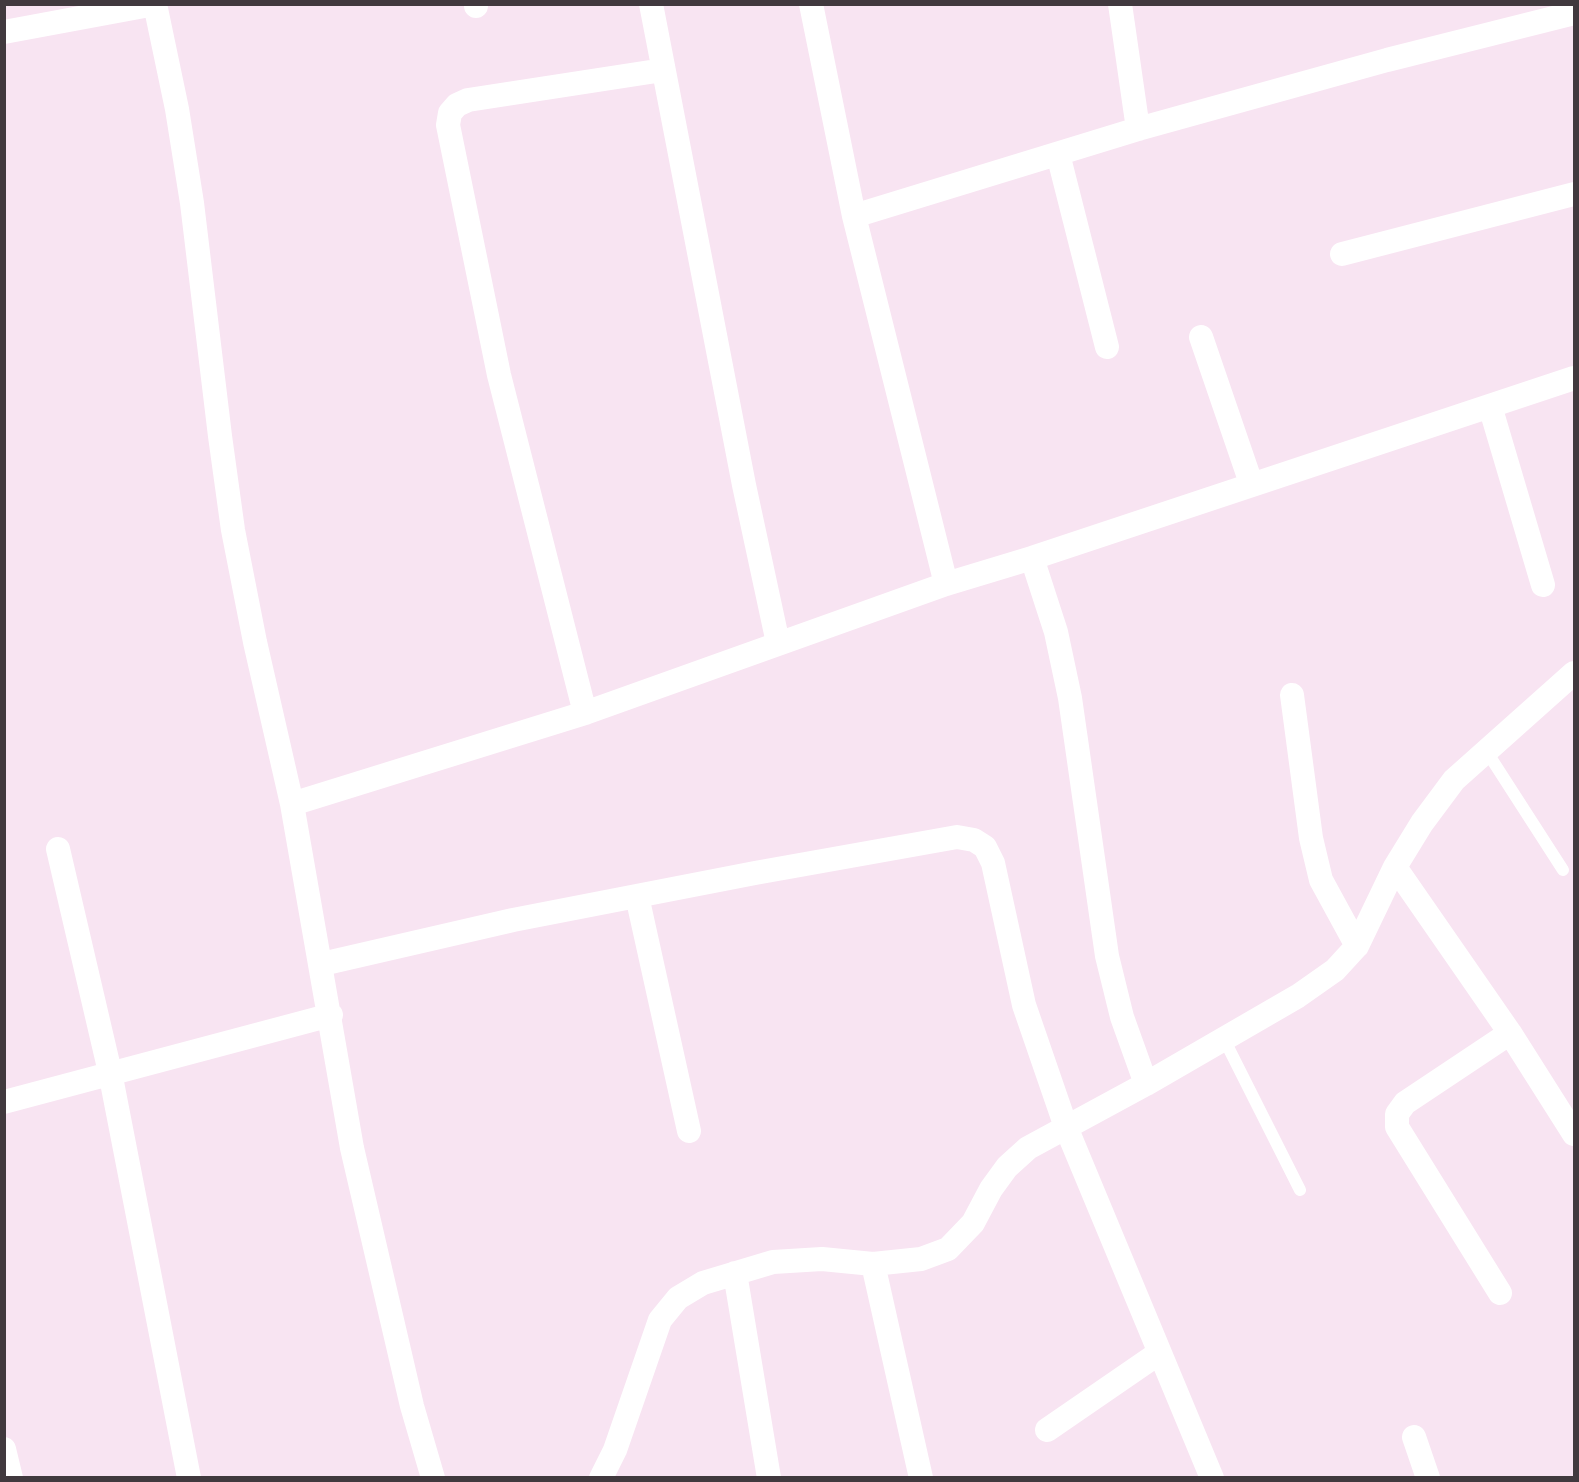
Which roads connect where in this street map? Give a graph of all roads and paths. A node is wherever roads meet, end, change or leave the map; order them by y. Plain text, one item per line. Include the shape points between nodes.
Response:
1 (651, 4) edge
2 (811, 4) edge
3 (1120, 4) edge
4 (1575, 13) edge
5 (4, 32) edge
6 (663, 70) junction
7 (1138, 129) junction
8 (1058, 154) junction
9 (1575, 194) edge
10 (854, 216) junction
11 (1342, 254) dead end
12 (1201, 337) dead end
13 (1107, 347) dead end
14 (1575, 378) edge
15 (1490, 406) junction
16 (1251, 483) junction
17 (1032, 558) junction
18 (946, 584) junction
19 (1543, 585) dead end
20 (778, 643) junction
21 (1575, 673) edge
22 (1292, 695) dead end
23 (585, 713) junction
24 (1487, 752) junction
25 (292, 804) junction
26 (58, 849) dead end
27 (1395, 867) junction
28 (1563, 870) dead end
29 (637, 896) junction
30 (1357, 946) junction
31 (322, 964) junction
32 (331, 1015) junction
33 (1510, 1034) junction
34 (1224, 1039) junction
35 (110, 1072) junction
36 (1146, 1084) junction
37 (4, 1102) edge
38 (1066, 1127) junction
39 (689, 1131) dead end
40 (1575, 1134) edge
41 (1300, 1190) dead end
42 (873, 1264) junction
43 (735, 1273) junction
44 (1500, 1293) dead end
45 (1159, 1353) junction
46 (1047, 1430) dead end
47 (1414, 1437) dead end
48 (4, 1449) edge
49 (1203, 1474) edge
50 (11, 1478) edge
51 (189, 1478) edge
52 (433, 1478) edge
53 (601, 1478) edge
54 (769, 1478) edge
55 (921, 1478) edge
56 (1428, 1478) edge

1 - 6 street
2 - 10 street
3 - 7 street
4 - 7 street
5 - 25 street via 155,4 192,203 233,530
6 - 20 street
6 - 23 street via 468,100 450,113 448,125 499,375
7 - 8 street
8 - 10 street
8 - 13 street
9 - 11 street
10 - 18 street
12 - 16 street
14 - 15 street
15 - 16 street
15 - 19 street
16 - 17 street
17 - 18 street
17 - 36 street via 1056,632 1070,698 1107,956 1122,1017
18 - 20 street
20 - 23 street
21 - 24 street
22 - 30 street via 1311,838 1321,880
23 - 25 street
24 - 27 street via 1454,780
24 - 28 lane
25 - 31 street
26 - 35 street
27 - 30 street
27 - 33 street
29 - 31 street
29 - 38 street via 957,837 974,840 985,847 993,864 1024,1005
29 - 39 street
30 - 34 street via 1335,970 1298,996
31 - 32 street
32 - 35 street
32 - 52 street via 352,1148 412,1406
33 - 40 street
33 - 44 street via 1405,1103 1397,1114 1397,1127
34 - 36 street
34 - 41 lane
35 - 37 street
35 - 51 street
36 - 38 street
38 - 42 street via 1028,1148 1007,1167 972,1223 948,1249 921,1259
38 - 45 street
42 - 43 street via 822,1259 773,1262
42 - 55 street
43 - 53 street via 703,1283 678,1298 660,1320 615,1450
43 - 54 street
45 - 46 street
45 - 49 street
47 - 56 street
48 - 50 street

